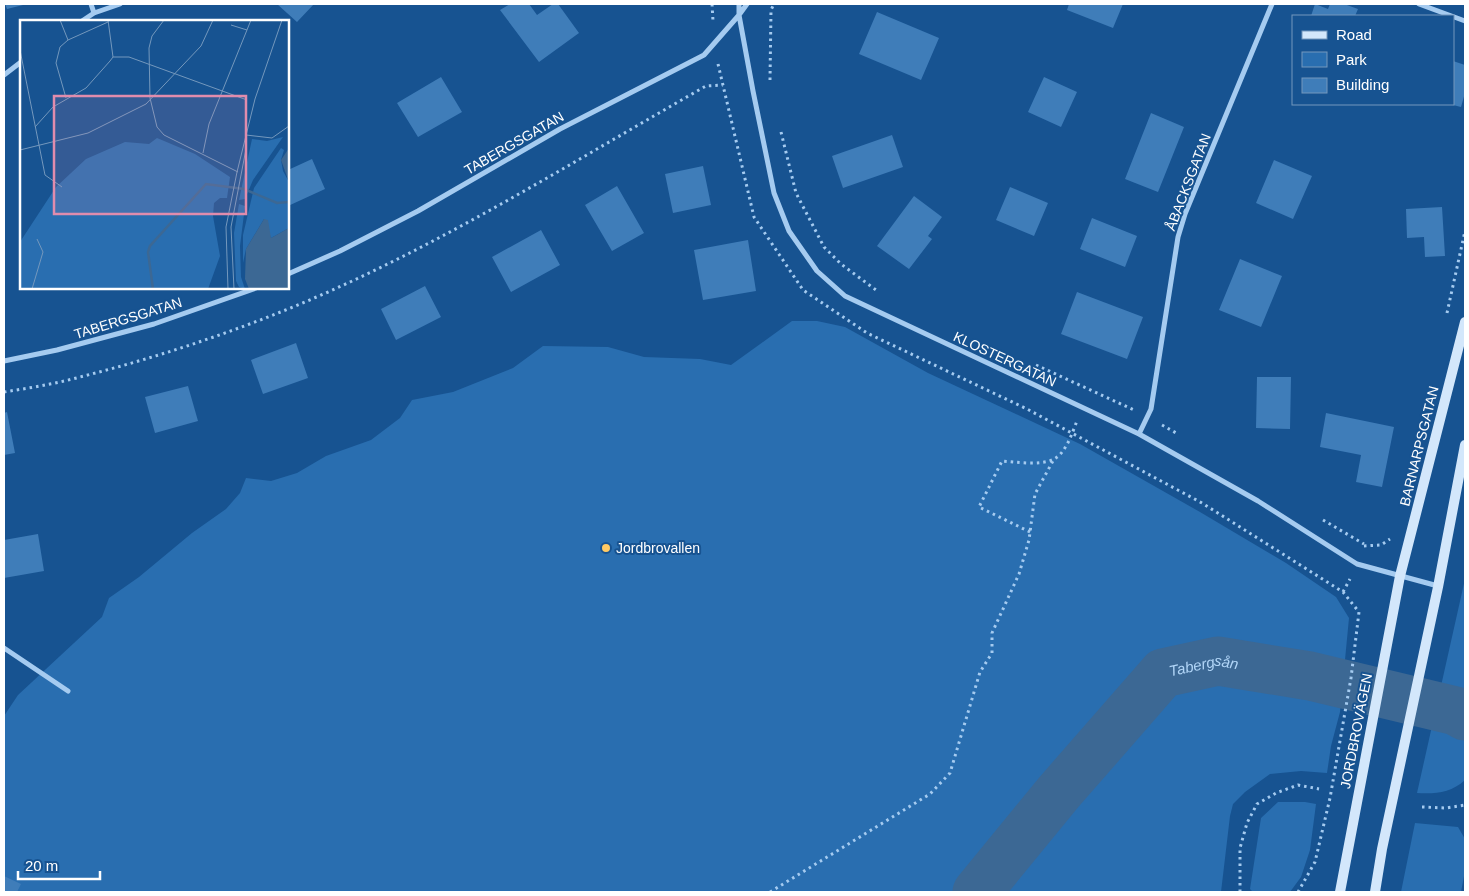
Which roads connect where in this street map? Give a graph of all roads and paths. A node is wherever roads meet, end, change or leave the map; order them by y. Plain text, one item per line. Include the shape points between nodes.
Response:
1 (91, 4) edge
2 (120, 4) edge
3 (739, 4) edge
4 (747, 4) edge
5 (774, 4) edge
6 (1272, 4) edge
7 (1419, 4) edge
8 (94, 13) junction
9 (740, 15) junction
10 (1449, 15) edge
11 (84, 20) edge
12 (20, 63) edge
13 (4, 75) edge
14 (723, 85) dead end
15 (770, 87) dead end
16 (779, 126) dead end
17 (1465, 230) edge
18 (289, 274) edge
19 (253, 289) edge
20 (882, 293) dead end
21 (1445, 322) dead end
22 (1465, 322) edge
23 (4, 360) edge
24 (1027, 361) dead end
25 (4, 392) edge
26 (1147, 416) junction
27 (1072, 432) dead end
28 (1139, 434) junction
29 (1181, 436) dead end
30 (1465, 445) edge
31 (1054, 459) junction
32 (1322, 520) dead end
33 (1030, 532) junction
34 (1394, 532) dead end
35 (1364, 544) junction
36 (1357, 564) junction
37 (1400, 576) junction
38 (1438, 586) junction
39 (1343, 592) dead end
40 (1356, 635) dead end
41 (4, 648) edge
42 (68, 691) dead end
43 (1319, 789) dead end
44 (1465, 805) edge
45 (1422, 807) dead end
46 (770, 892) edge
47 (1240, 892) edge
48 (1298, 892) edge
49 (1340, 892) edge
50 (1375, 892) edge

1 - 8 street
2 - 8 street
3 - 9 street, KLOSTERGATAN
4 - 9 street, TABERGSGATAN
5 - 15 path via 770,10
6 - 26 street, ÅBACKSGATAN via 1178,237 1151,409
7 - 10 street
8 - 11 street
9 - 18 street, TABERGSGATAN via 704,55 560,129 418,211 340,252
9 - 28 street, KLOSTERGATAN via 774,193 789,231 818,271 845,296
12 - 13 street
14 - 25 path via 706,86 413,252 293,307 184,347 79,378
16 - 20 path via 796,193 824,247
17 - 21 path
19 - 23 street, TABERGSGATAN via 154,324 57,350
22 - 37 main road, BARNARPSGATAN
24 - 26 path
26 - 28 street, ÅBACKSGATAN
26 - 29 path
27 - 31 path via 1064,449
28 - 36 street, KLOSTERGATAN via 1258,501
30 - 38 main road
31 - 33 path via 1035,494
31 - 33 path via 1031,463 1002,461 979,507
32 - 35 path
33 - 46 path via 1018,574 992,633 992,653 980,672 950,773 930,794
34 - 35 path via 1381,545
35 - 36 path
36 - 37 street, KLOSTERGATAN
36 - 39 path
37 - 38 street, KLOSTERGATAN
37 - 49 main road, JORDBROVÄGEN
38 - 50 main road
40 - 48 path via 1330,798 1315,862
41 - 42 street
43 - 47 path via 1298,785 1258,804 1247,823 1240,848
44 - 45 path

